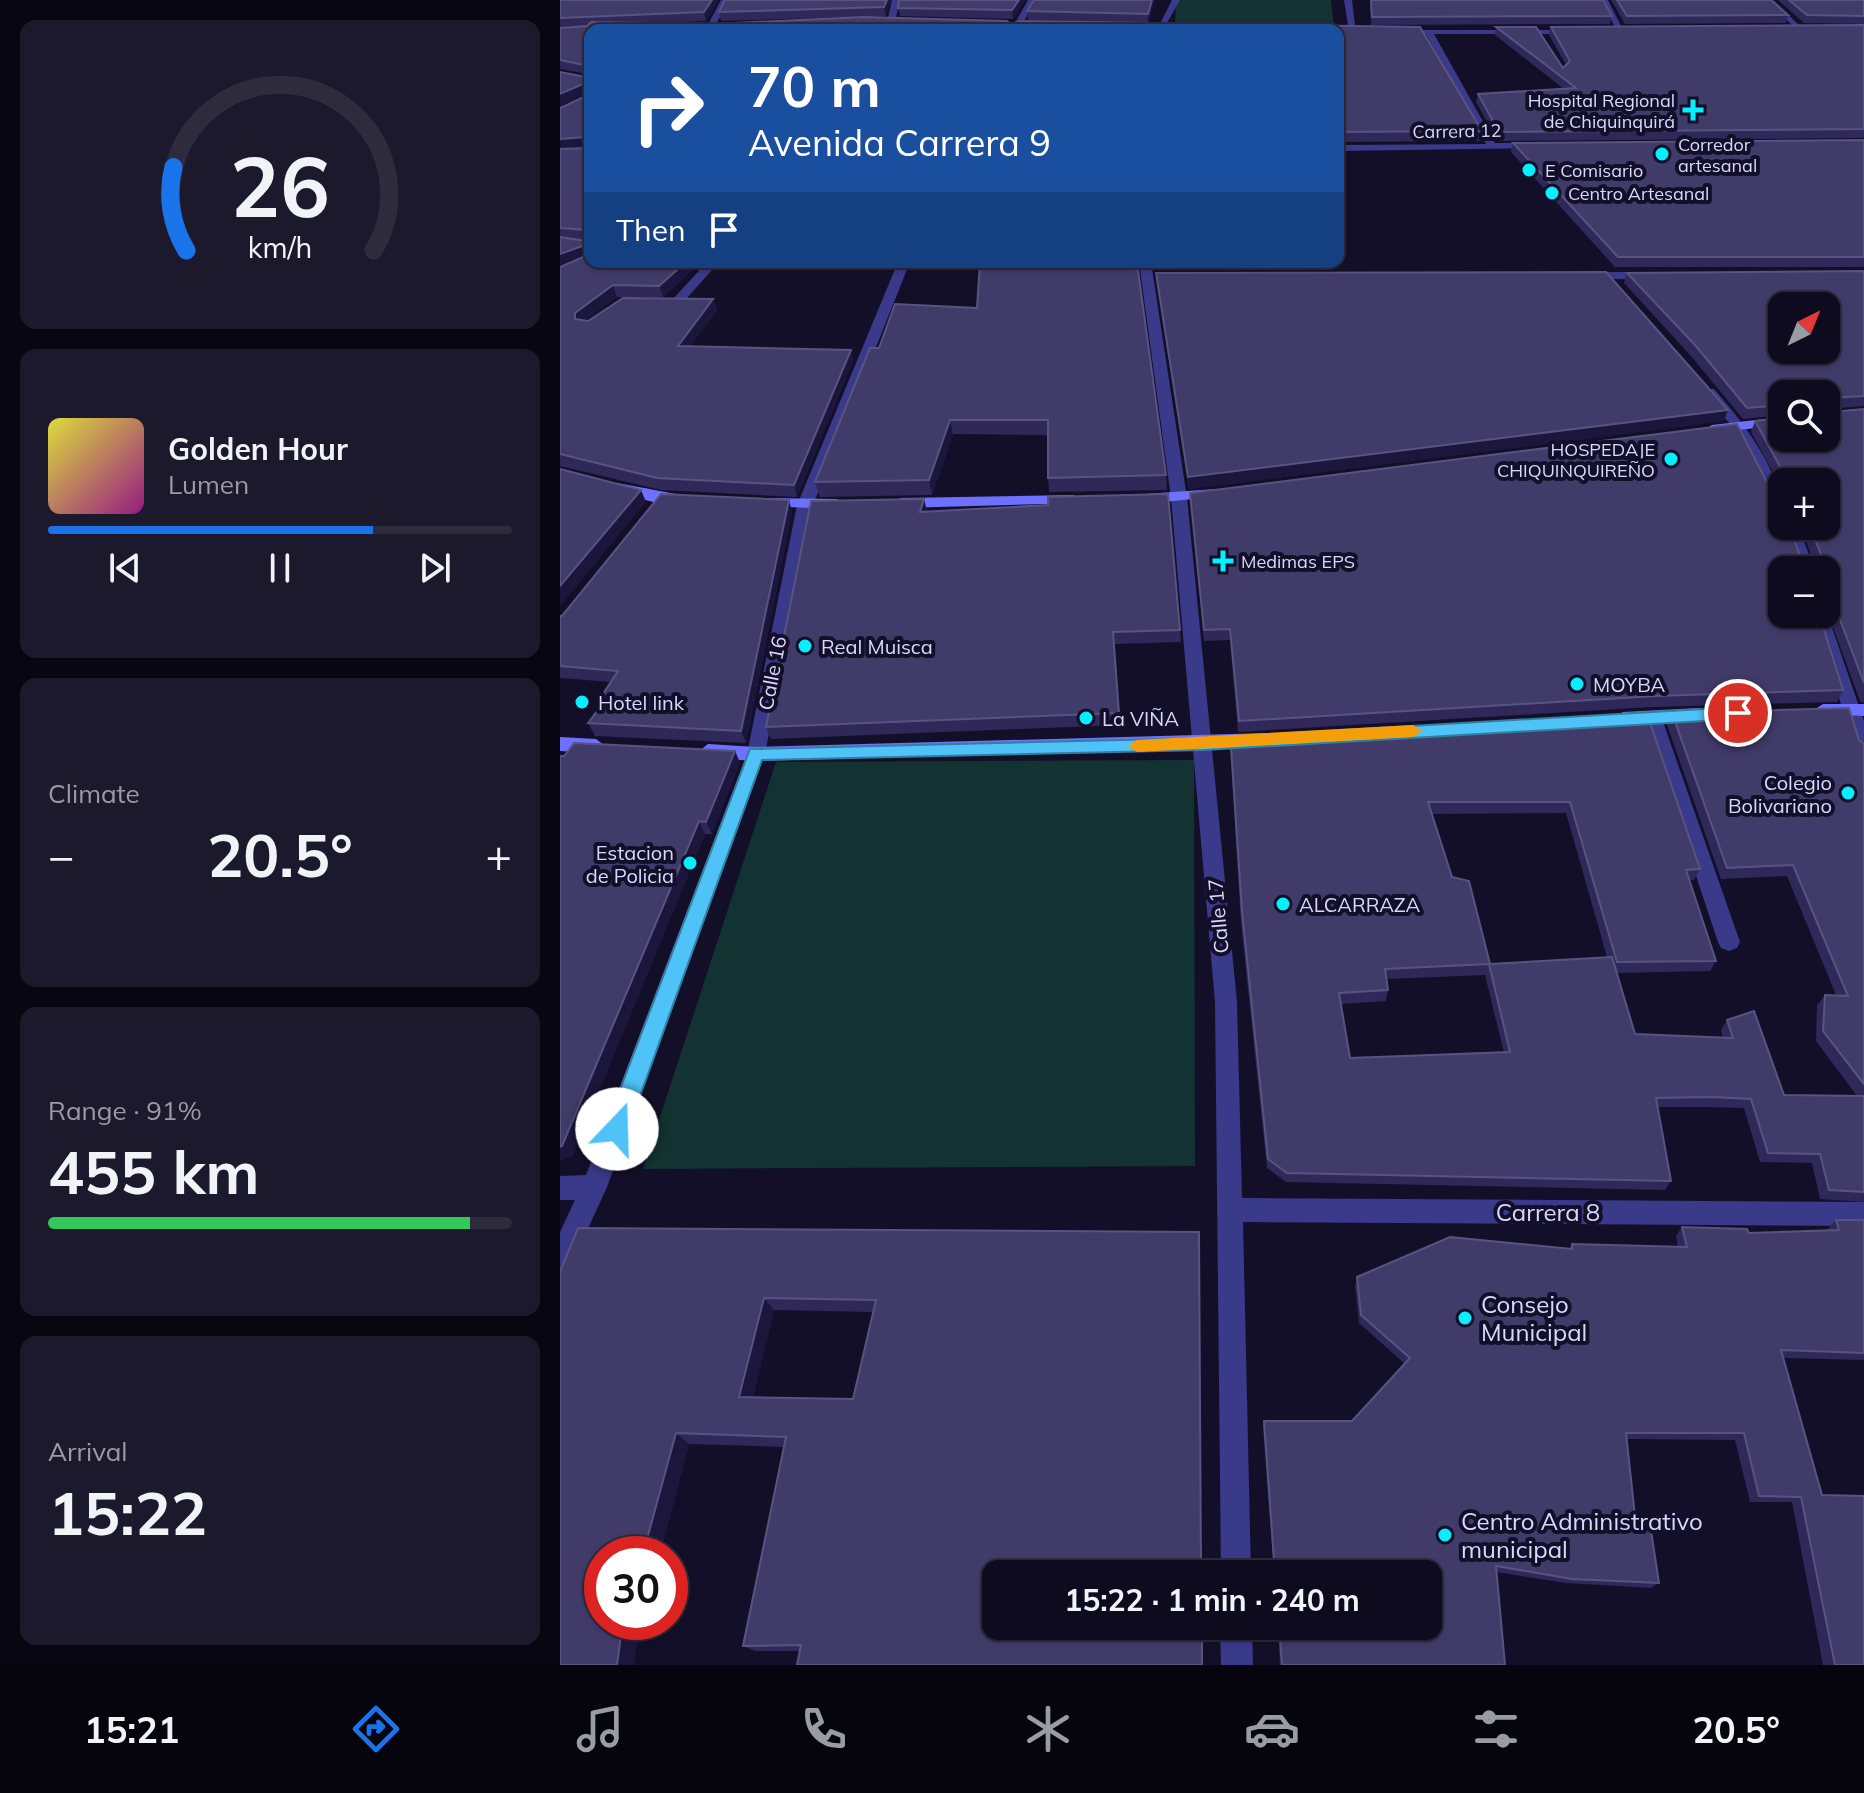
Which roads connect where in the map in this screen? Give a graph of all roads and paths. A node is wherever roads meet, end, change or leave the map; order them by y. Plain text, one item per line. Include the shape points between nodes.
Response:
1 (725, 0) edge
2 (896, 0) edge
3 (1032, 0) edge
4 (1176, 0) edge
5 (1348, 0) edge
6 (1604, 0) edge
7 (1768, 0) edge
8 (879, 22) edge
9 (891, 22) junction
10 (907, 22) edge
11 (712, 24) edge
12 (1019, 24) edge
13 (1163, 24) edge
14 (1787, 29) edge
15 (1802, 29) junction
16 (1818, 29) edge
17 (1344, 31) edge
18 (1353, 32) junction
19 (1368, 32) edge
20 (1383, 32) edge
21 (1429, 32) junction
22 (1540, 32) junction
23 (1581, 32) edge
24 (1609, 32) edge
25 (1622, 32) junction
26 (1637, 32) edge
27 (1547, 44) edge
28 (1492, 146) junction
29 (1554, 146) edge
30 (1344, 148) edge
31 (708, 268) edge
32 (902, 268) edge
33 (1147, 271) edge
34 (1672, 275) edge
35 (1576, 276) edge
36 (636, 303) edge
37 (1698, 379) edge
38 (1768, 422) edge
39 (1738, 425) junction
40 (1691, 431) edge
41 (603, 483) edge
42 (1768, 483) edge
43 (1226, 492) edge
44 (1179, 498) junction
45 (1133, 499) edge
46 (704, 500) edge
47 (1086, 500) edge
48 (748, 502) edge
49 (852, 504) edge
50 (883, 504) edge
51 (805, 505) junction
52 (1826, 628) edge
53 (1858, 709) edge
54 (1805, 711) edge
55 (1714, 714) edge
56 (1652, 716) junction
57 (1606, 719) edge
58 (1281, 739) edge
59 (560, 744) edge
60 (1204, 744) junction
61 (620, 747) edge
62 (1864, 750) edge
63 (696, 751) edge
64 (756, 754) junction
65 (1729, 942) dead end
66 (594, 1187) junction
67 (560, 1188) edge
68 (1232, 1210) junction
69 (1864, 1214) edge
70 (560, 1261) edge
71 (1236, 1560) edge
72 (1236, 1640) edge
73 (1237, 1665) edge

1 - 11 street
2 - 9 street
3 - 12 street
4 - 13 street
5 - 18 street
6 - 25 street
7 - 15 street
8 - 9 street
9 - 10 street
14 - 15 street
15 - 16 street
17 - 18 street
18 - 19 street
20 - 21 street
21 - 22 street
21 - 28 street
22 - 23 street
22 - 27 street
24 - 25 street
25 - 26 street
28 - 29 street, Carrera 12
28 - 30 street, Carrera 12
31 - 36 street via 675,304
32 - 51 street, Calle 16
33 - 44 street, Calle 17
34 - 35 street via 1613,282
37 - 39 street
38 - 39 street
39 - 40 street
39 - 42 street
41 - 46 street via 657,504
43 - 44 street
44 - 45 street
44 - 60 street, Calle 17
47 - 50 street
48 - 51 street
49 - 51 street
51 - 64 street, Calle 16
52 - 53 street
53 - 54 street
53 - 62 street
55 - 56 street
56 - 57 street
56 - 65 street
58 - 60 street
59 - 61 street
60 - 64 street
60 - 68 street, Calle 17 via 1226,1002
63 - 64 street
64 - 66 street, Calle 16
66 - 67 street
66 - 70 street, Calle 16
68 - 69 street, Carrera 8
68 - 71 street, Calle 17
72 - 73 street

